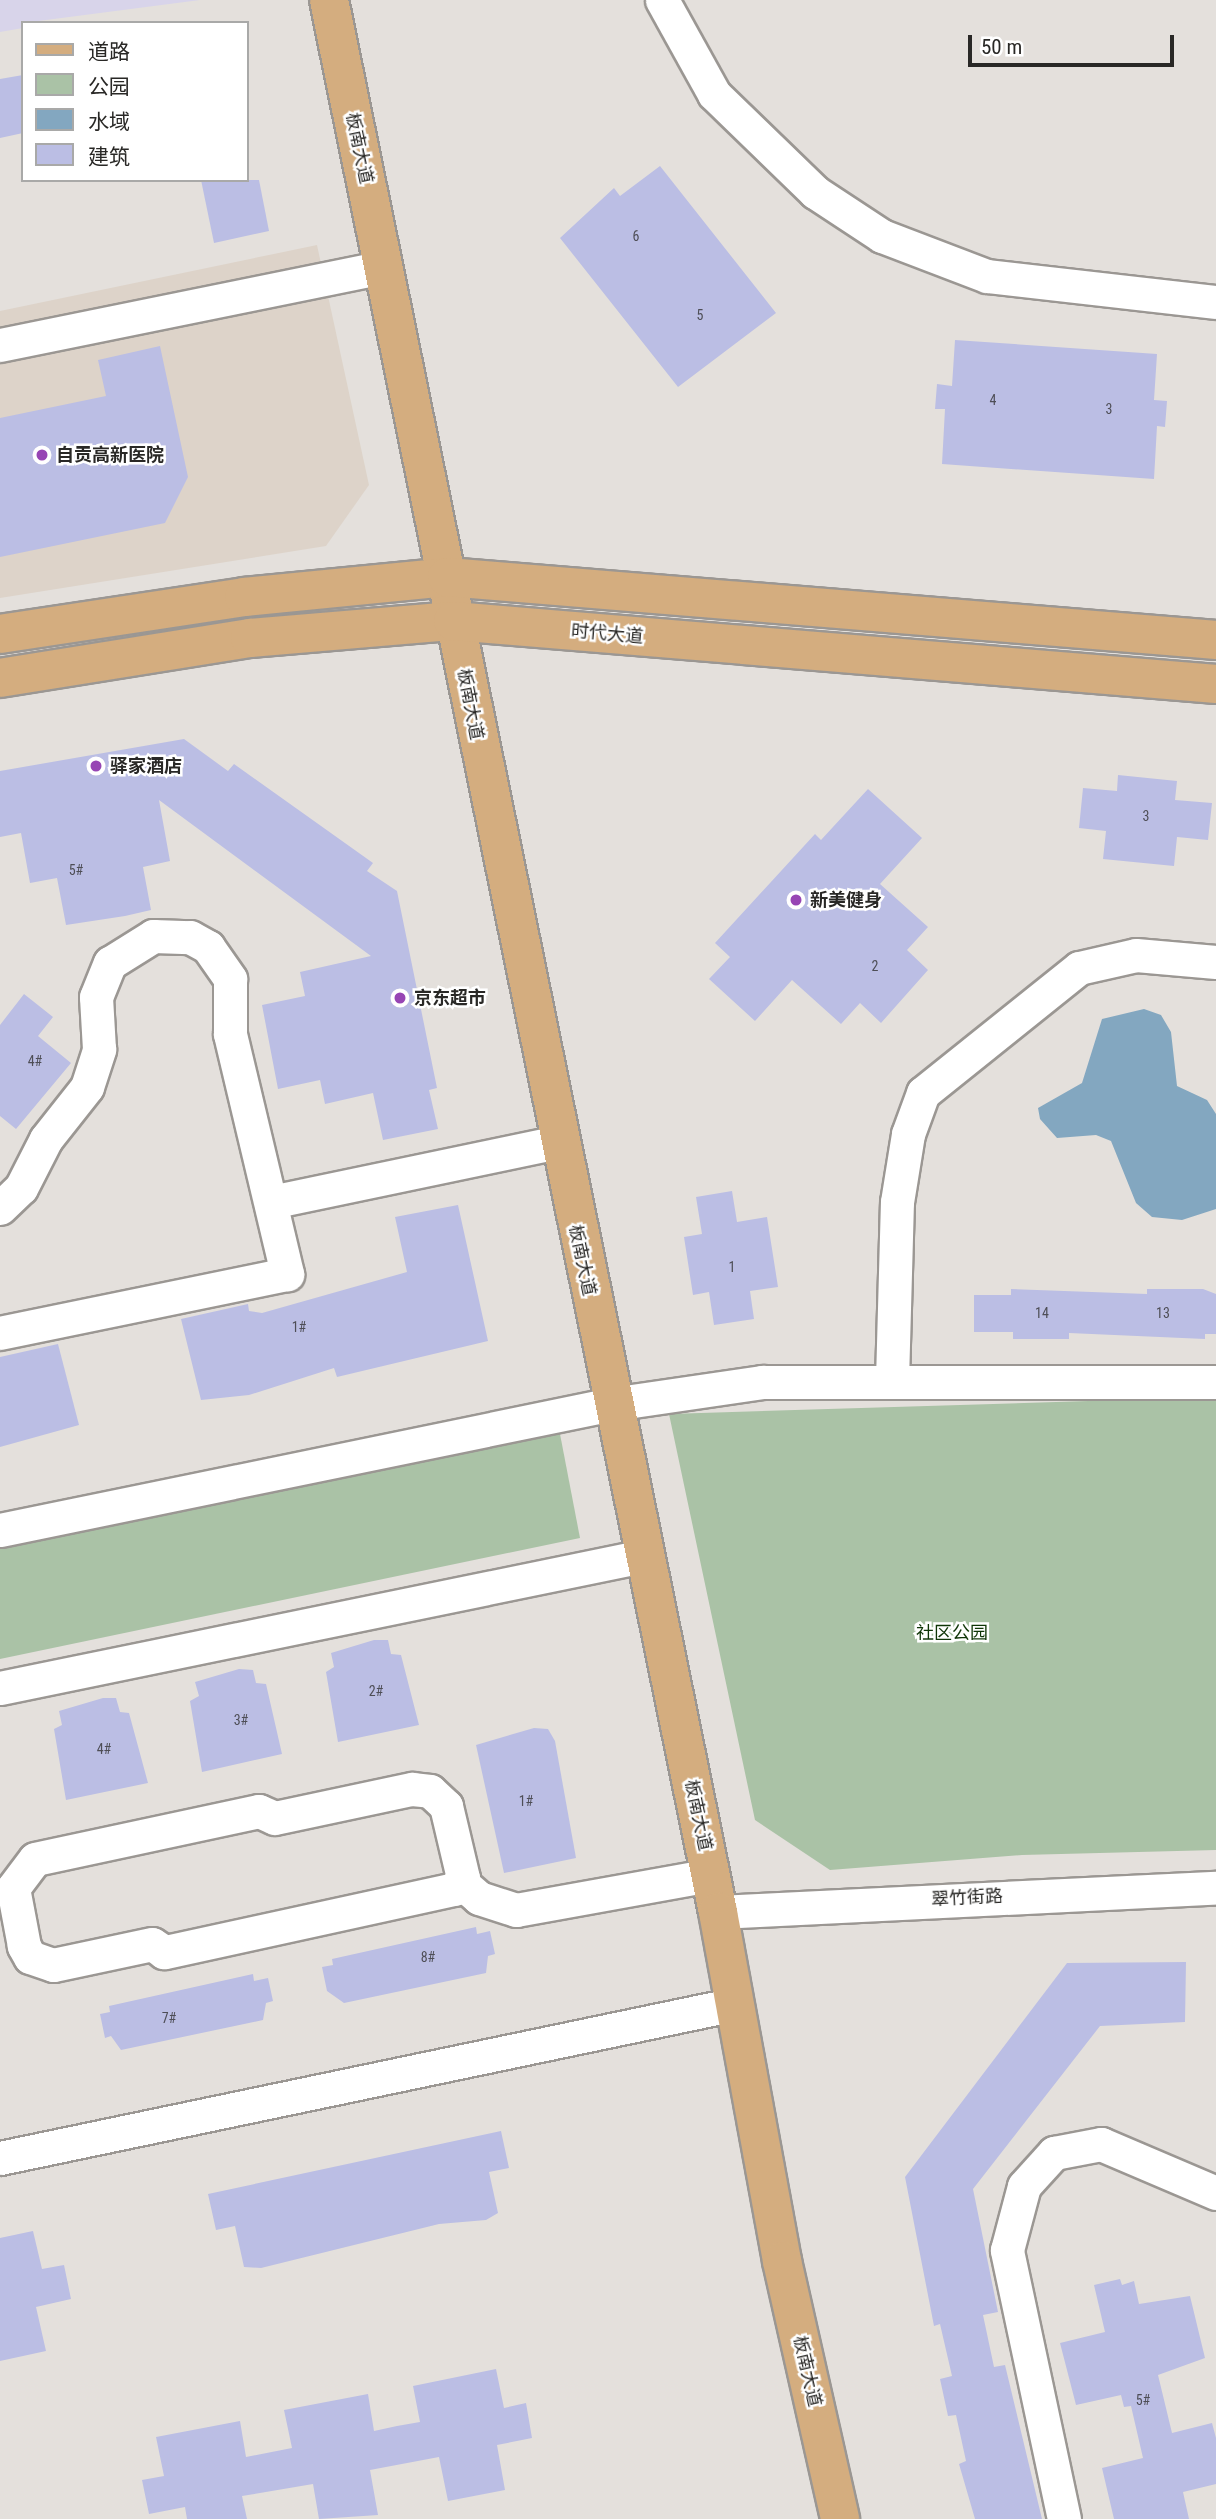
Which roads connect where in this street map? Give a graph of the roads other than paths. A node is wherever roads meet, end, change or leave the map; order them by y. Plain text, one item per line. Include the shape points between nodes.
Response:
1 (329, 0) edge
2 (662, 0) edge
3 (384, 267) junction
4 (1216, 302) edge
5 (0, 345) edge
6 (447, 577) junction
7 (453, 621) junction
8 (0, 634) edge
9 (1216, 640) edge
10 (0, 678) edge
11 (1216, 684) edge
12 (1216, 962) edge
13 (558, 1142) junction
14 (271, 1202) junction
15 (0, 1208) edge
16 (0, 1333) edge
17 (892, 1380) junction
18 (1216, 1382) edge
19 (612, 1404) junction
20 (0, 1530) edge
21 (643, 1556) junction
22 (0, 1688) edge
23 (710, 1875) junction
24 (463, 1884) junction
25 (1216, 1888) edge
26 (718, 1912) junction
27 (734, 2004) junction
28 (0, 2158) edge
29 (1216, 2193) edge
30 (840, 2519) edge
31 (1064, 2519) edge

1 - 3 main road, 板南大道
2 - 4 street via 714,94 815,192 882,236 987,276
3 - 5 street
3 - 6 main road, 板南大道
6 - 7 main road, 板南大道
6 - 8 main road via 244,597
6 - 9 main road
7 - 10 main road, 时代大道 via 250,638
7 - 11 main road, 时代大道
7 - 13 main road, 板南大道
12 - 17 street via 1136,955 1079,968 923,1093 908,1134 897,1202
13 - 14 street
13 - 19 main road, 板南大道
14 - 15 street via 230,1034 230,979 208,947 170,934 123,950 101,976 96,1065 21,1188
14 - 16 street via 287,1274
17 - 18 street
17 - 19 street via 762,1382
19 - 20 street
19 - 21 main road, 板南大道
21 - 22 street
21 - 23 main road, 板南大道
23 - 24 street via 516,1910 479,1898
23 - 26 main road, 板南大道
24 - 24 street via 164,1952 152,1944 53,1965 27,1952 13,1894 20,1872 39,1858 258,1811 275,1818 412,1789 430,1791 446,1806
25 - 26 street, 翠竹街路
26 - 27 main road, 板南大道
27 - 28 street
27 - 30 main road, 板南大道 via 782,2261
29 - 31 street via 1101,2144 1054,2152 1024,2186 1007,2250

